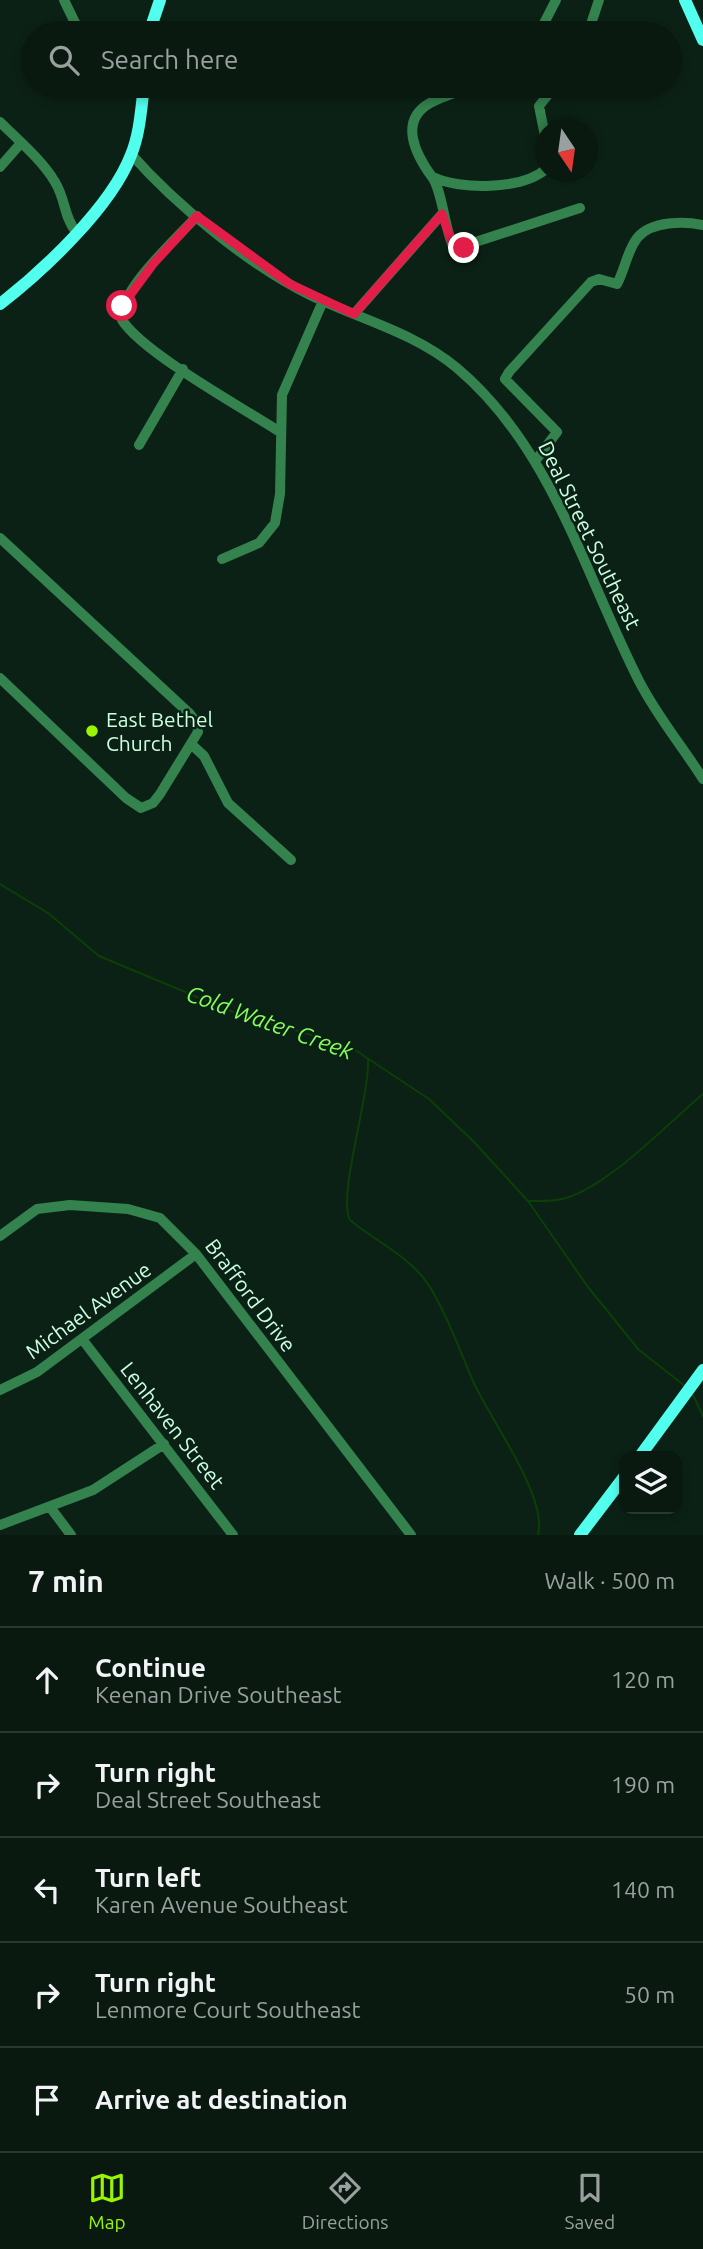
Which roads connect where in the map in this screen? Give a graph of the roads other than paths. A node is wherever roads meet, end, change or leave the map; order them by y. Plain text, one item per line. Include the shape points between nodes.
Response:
1 (64, 0) edge
2 (160, 0) edge
3 (556, 0) edge
4 (598, 0) edge
5 (685, 0) edge
6 (74, 21) edge
7 (153, 21) edge
8 (545, 21) edge
9 (592, 21) edge
10 (703, 40) edge
11 (143, 98) edge
12 (442, 98) edge
13 (545, 98) edge
14 (541, 119) edge
15 (0, 122) edge
16 (21, 143) junction
17 (131, 154) junction
18 (0, 167) edge
19 (535, 172) edge
20 (433, 177) junction
21 (580, 208) dead end
22 (442, 214) junction
23 (197, 216) junction
24 (703, 225) edge
25 (76, 232) junction
26 (323, 301) junction
27 (0, 304) edge
28 (354, 314) junction
29 (183, 369) junction
30 (280, 432) junction
31 (139, 445) dead end
32 (536, 460) junction
33 (0, 538) edge
34 (222, 559) dead end
35 (0, 678) edge
36 (191, 744) junction
37 (703, 779) edge
38 (291, 860) dead end
39 (0, 1236) edge
40 (196, 1254) junction
41 (82, 1339) junction
42 (703, 1370) edge
43 (0, 1391) edge
44 (164, 1444) junction
45 (644, 1451) edge
46 (619, 1484) edge
47 (50, 1507) junction
48 (0, 1525) edge
49 (71, 1535) edge
50 (233, 1535) edge
51 (411, 1535) edge
52 (580, 1535) edge

1 - 6 street
2 - 7 main road
3 - 8 street
4 - 9 street
5 - 10 main road
11 - 17 main road
12 - 20 street via 428,104 413,123 419,160
13 - 14 street via 539,106
15 - 16 street
16 - 18 street
16 - 25 street via 60,190 66,218
17 - 23 street, Deal Street Southeast
17 - 25 main road via 116,185
19 - 20 street via 491,187
20 - 22 street
21 - 22 street via 458,250 449,240
22 - 28 street
23 - 26 street, Deal Street Southeast via 269,271
23 - 29 street via 133,288 121,312 131,331
24 - 32 street via 658,226 638,236 617,284 599,279 591,282 509,372 505,379 558,432
25 - 27 main road
26 - 28 street, Deal Street Southeast
26 - 30 street via 285,384
28 - 32 street, Deal Street Southeast via 401,333 456,367 505,416
29 - 30 street
29 - 31 street
30 - 34 street via 275,523 259,543
32 - 37 street, Deal Street Southeast via 639,681
33 - 36 street via 190,714 198,727
35 - 36 street via 141,808 153,803
36 - 38 street via 204,756 228,803
39 - 40 street, Brafford Drive via 37,1209 70,1205 128,1209 168,1224
40 - 41 street, Michael Avenue
40 - 51 street, Brafford Drive
41 - 43 street, Michael Avenue via 37,1372
41 - 44 street, Lenhaven Street
42 - 45 main road
44 - 47 street via 113,1479
44 - 50 street, Lenhaven Street
46 - 52 main road
47 - 48 street
47 - 49 street

